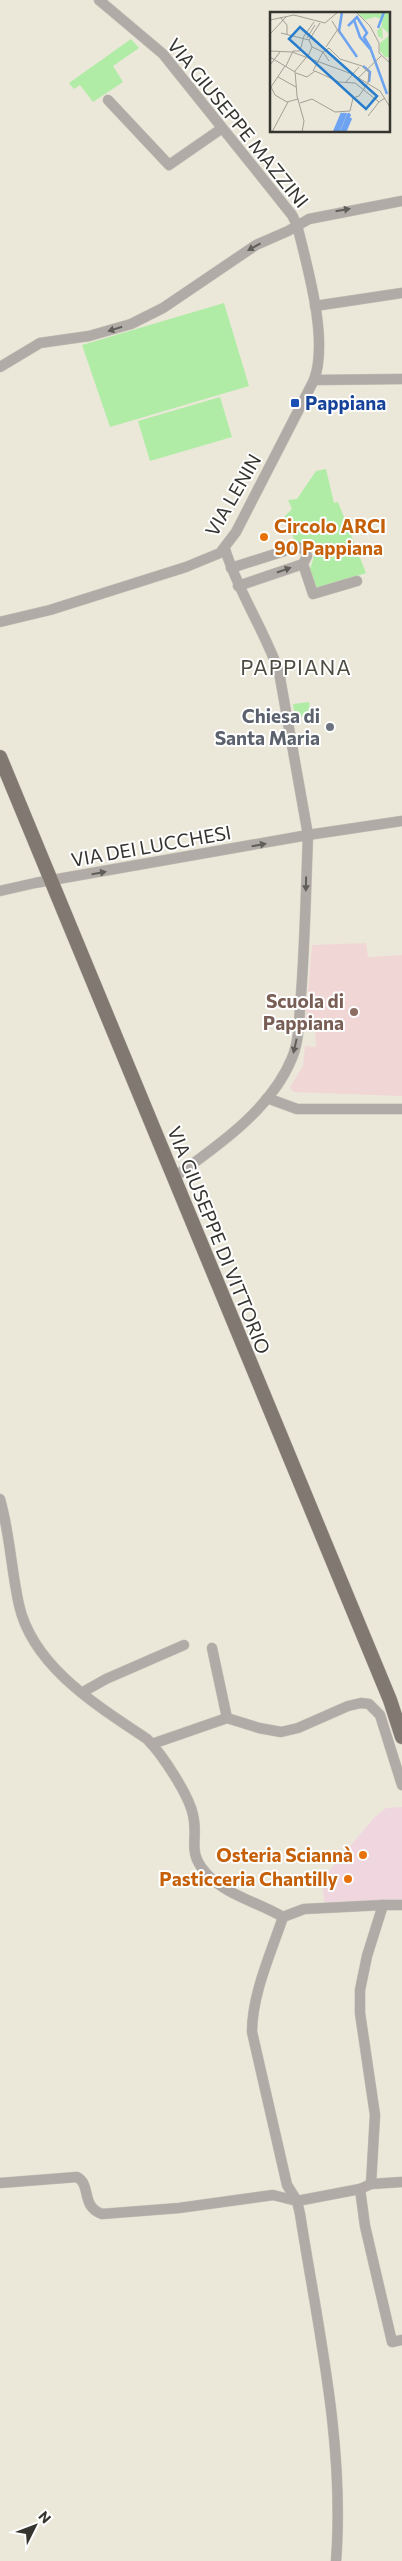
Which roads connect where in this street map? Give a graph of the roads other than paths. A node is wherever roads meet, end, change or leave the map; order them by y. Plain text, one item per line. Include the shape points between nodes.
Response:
1 (99, 0) edge
2 (108, 100) dead end
3 (221, 129) junction
4 (402, 200) edge
5 (297, 225) junction
6 (402, 293) edge
7 (315, 306) junction
8 (0, 367) edge
9 (402, 379) edge
10 (314, 380) junction
11 (225, 549) junction
12 (303, 564) junction
13 (230, 568) junction
14 (357, 581) dead end
15 (238, 586) junction
16 (0, 622) edge
17 (0, 757) edge
18 (402, 821) edge
19 (308, 835) junction
20 (51, 881) junction
21 (0, 891) edge
22 (267, 1098) junction
23 (402, 1109) edge
24 (173, 1178) junction
25 (0, 1500) edge
26 (184, 1645) dead end
27 (212, 1648) dead end
28 (83, 1692) junction
29 (228, 1718) junction
30 (402, 1737) edge
31 (152, 1744) junction
32 (402, 1785) edge
33 (383, 1905) junction
34 (402, 1905) edge
35 (283, 1917) junction
36 (402, 2182) edge
37 (0, 2183) edge
38 (371, 2184) junction
39 (360, 2189) junction
40 (296, 2201) junction
41 (402, 2340) edge
42 (336, 2561) edge

1 - 3 street, VIA GIUSEPPE MAZZINI via 163,54
2 - 3 street via 169,165
3 - 5 street, VIA GIUSEPPE MAZZINI via 285,204
5 -> 4 street via 309,218
5 - 7 street, VIA GIUSEPPE MAZZINI
5 -> 8 street via 256,245 163,308 132,324 88,336 40,342
6 - 7 street
7 - 10 street, VIA GIUSEPPE MAZZINI via 319,358
9 - 10 street
10 - 11 street, VIA LENIN
11 - 13 street
11 - 16 street, VIA LENIN via 124,588
12 - 13 street via 307,556 304,549 297,547
12 - 14 street via 314,594
15 -> 12 street
13 - 15 street
15 - 19 street via 279,672
17 - 20 main road, VIA GIUSEPPE DI VITTORIO
18 - 19 street, VIA DEI LUCCHESI
20 -> 19 street, VIA DEI LUCCHESI
19 -> 22 street via 298,1037 293,1058
20 - 21 street, VIA DEI LUCCHESI
20 - 24 main road, VIA GIUSEPPE DI VITTORIO
22 - 23 street via 297,1109
22 - 24 street via 220,1146
24 - 30 main road, VIA GIUSEPPE DI VITTORIO via 390,1700
25 - 28 street via 8,1524 13,1576 24,1621 53,1666
26 - 28 street
27 - 29 street
28 - 31 street
29 - 31 street
29 - 32 street via 282,1732 348,1706 369,1704 380,1715
31 - 35 street via 192,1809 194,1853 200,1866 220,1885
33 - 34 street
33 - 35 street via 304,1909
33 - 38 street via 360,1990 360,2013 376,2115
35 - 40 street via 261,1985 252,2032 287,2185
36 - 38 street
37 - 40 street via 77,2177 84,2186 88,2204 102,2214 179,2208 273,2195
38 - 39 street
39 - 40 street
39 - 41 street via 365,2226 392,2342
40 - 42 street via 330,2388 337,2477

